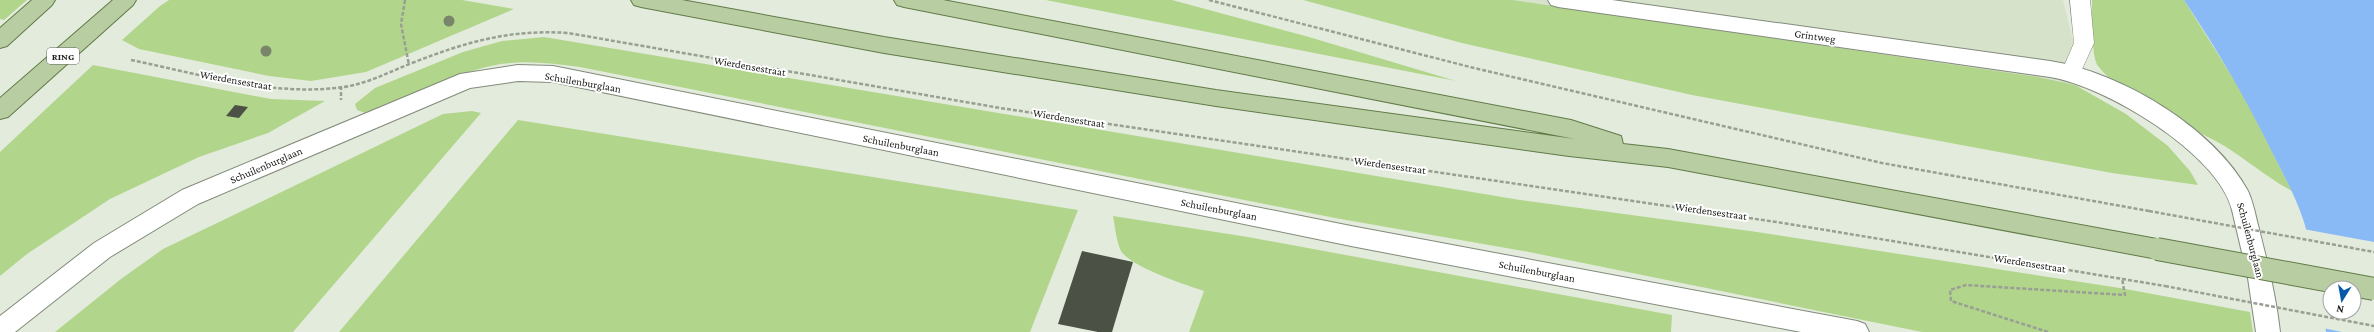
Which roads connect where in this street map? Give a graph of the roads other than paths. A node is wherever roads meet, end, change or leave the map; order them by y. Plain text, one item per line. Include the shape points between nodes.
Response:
1 (45, 0) edge
2 (126, 0) edge
3 (640, 0) edge
4 (904, 0) edge
5 (1558, 0) edge
6 (2080, 0) edge
7 (0, 40) edge
8 (2072, 73) junction
9 (0, 111) edge
10 (2192, 141) joint
11 (1668, 158) junction
12 (2374, 290) edge
13 (0, 330) edge
14 (1857, 332) edge
15 (2268, 332) edge

1 - 7 main road
2 - 9 main road, RING
3 - 11 main road via 884,45 1216,98 1561,146
4 - 11 main road via 1571,129
5 - 8 street, Grintweg
6 - 8 lane via 2084,43
8 - 10 street, Grintweg via 2116,91 2166,120
10 - 15 street, Schuilenburglaan via 2239,197 2260,271
11 - 12 main road, bridge
13 - 14 street, Schuilenburglaan via 102,250 190,198 467,80 518,73 553,74 1351,236

